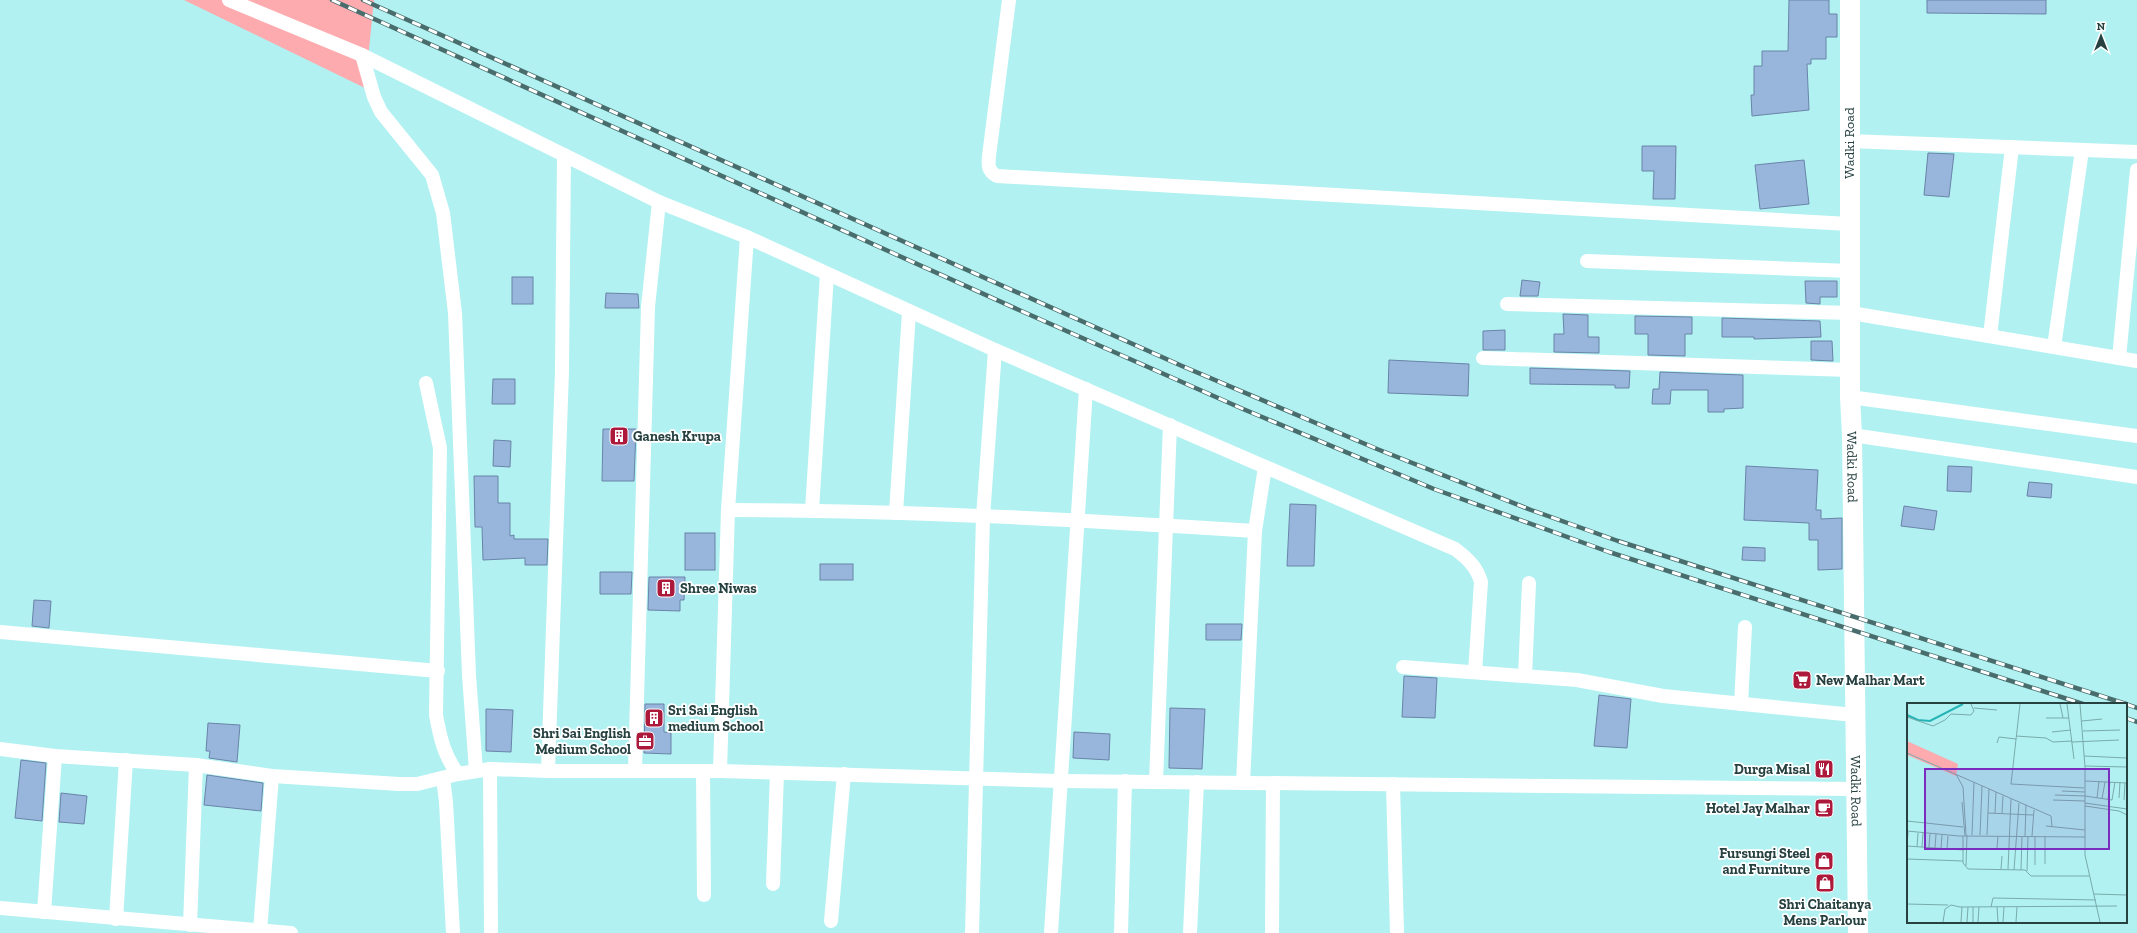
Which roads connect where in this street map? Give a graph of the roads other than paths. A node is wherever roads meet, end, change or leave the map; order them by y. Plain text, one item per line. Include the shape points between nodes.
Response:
1 (229, 0) edge
2 (1009, 0) edge
3 (1850, 0) edge
4 (362, 55) junction
5 (1849, 141) junction
6 (2012, 147) junction
7 (2082, 150) junction
8 (2137, 152) edge
9 (564, 155) junction
10 (2137, 170) edge
11 (659, 202) junction
12 (1849, 224) junction
13 (747, 236) junction
14 (1587, 261) dead end
15 (1850, 271) junction
16 (827, 274) junction
17 (1507, 304) dead end
18 (909, 312) junction
19 (1850, 313) junction
20 (1990, 336) junction
21 (2054, 347) junction
22 (995, 350) junction
23 (1483, 358) dead end
24 (2119, 358) junction
25 (2137, 361) edge
26 (1850, 370) junction
27 (426, 383) dead end
28 (1086, 389) junction
29 (1850, 397) junction
30 (1170, 425) junction
31 (1852, 435) junction
32 (2137, 436) edge
33 (1265, 466) junction
34 (2137, 477) edge
35 (728, 510) junction
36 (812, 510) junction
37 (896, 513) junction
38 (983, 517) junction
39 (1077, 520) junction
40 (1166, 525) junction
41 (1255, 531) junction
42 (1529, 583) dead end
43 (1745, 627) dead end
44 (0, 632) edge
45 (1403, 668) dead end
46 (438, 671) junction
47 (1475, 672) junction
48 (1525, 676) junction
49 (1741, 704) junction
50 (1854, 715) junction
51 (0, 749) edge
52 (56, 756) junction
53 (126, 760) junction
54 (196, 765) junction
55 (490, 768) junction
56 (635, 770) junction
57 (476, 771) junction
58 (548, 771) junction
59 (703, 771) junction
60 (720, 771) junction
61 (777, 773) junction
62 (458, 774) junction
63 (844, 774) junction
64 (272, 776) junction
65 (442, 778) junction
66 (977, 778) junction
67 (1061, 781) junction
68 (1125, 781) junction
69 (1156, 782) junction
70 (1197, 782) junction
71 (1244, 783) junction
72 (1273, 783) junction
73 (1394, 784) junction
74 (1855, 789) junction
75 (773, 884) dead end
76 (704, 895) dead end
77 (0, 908) edge
78 (44, 912) junction
79 (116, 919) junction
80 (831, 921) dead end
81 (190, 925) junction
82 (260, 930) junction
83 (291, 933) edge
84 (453, 933) edge
85 (491, 933) edge
86 (972, 933) edge
87 (1051, 933) edge
88 (1122, 933) edge
89 (1190, 933) edge
90 (1272, 933) edge
91 (1397, 933) edge
92 (1858, 933) edge

1 - 4 street
2 - 12 street via 988,166 991,173 997,176
3 - 5 street, Wadki Road
4 - 9 street
4 - 57 street via 381,112 432,175 443,213 455,313 469,674
5 - 6 street
5 - 12 street, Wadki Road
6 - 7 street
6 - 20 street
7 - 8 street
7 - 21 street
9 - 11 street
9 - 58 street via 562,371
10 - 24 street
11 - 13 street
11 - 56 street via 648,307
12 - 15 street, Wadki Road
13 - 16 street
13 - 35 street
14 - 15 street
15 - 19 street, Wadki Road
16 - 18 street
16 - 36 street
17 - 19 street
18 - 22 street
18 - 37 street
19 - 20 street
19 - 26 street, Wadki Road
20 - 21 street
21 - 24 street
22 - 28 street
22 - 38 street
23 - 26 street
24 - 25 street
26 - 29 street, Wadki Road
27 - 46 street via 440,448
28 - 30 street
28 - 39 street
29 - 31 street, Wadki Road
29 - 32 street
30 - 33 street
30 - 40 street
31 - 34 street
31 - 50 street, Wadki Road
33 - 41 street
33 - 47 street via 1455,549 1465,556 1479,574 1481,582
35 - 36 street
35 - 60 street
36 - 37 street
37 - 38 street
38 - 39 street
38 - 66 street
39 - 40 street
39 - 67 street
40 - 41 street
40 - 69 street
41 - 71 street
42 - 48 street
43 - 49 street
44 - 46 street
45 - 47 street
46 - 62 street via 436,715 439,733 449,762
47 - 48 street
48 - 49 street via 1577,680 1663,696
49 - 50 street
50 - 74 street, Wadki Road
51 - 52 street
52 - 53 street
52 - 78 street
53 - 54 street
53 - 79 street
54 - 64 street
54 - 81 street
55 - 57 street
55 - 58 street
55 - 85 street
56 - 58 street
56 - 59 street
57 - 62 street
59 - 60 street
59 - 76 street
60 - 61 street
61 - 63 street
61 - 75 street
62 - 65 street
63 - 66 street
63 - 80 street
64 - 65 street via 399,784 417,784
64 - 82 street
65 - 84 street via 446,802
66 - 67 street
66 - 86 street
67 - 68 street
67 - 87 street
68 - 69 street
68 - 88 street
69 - 70 street
70 - 71 street
70 - 89 street
71 - 72 street
72 - 73 street
72 - 90 street
73 - 74 street
73 - 91 street
74 - 92 street, Wadki Road
77 - 78 street
78 - 79 street
79 - 81 street
81 - 82 street
82 - 83 street

